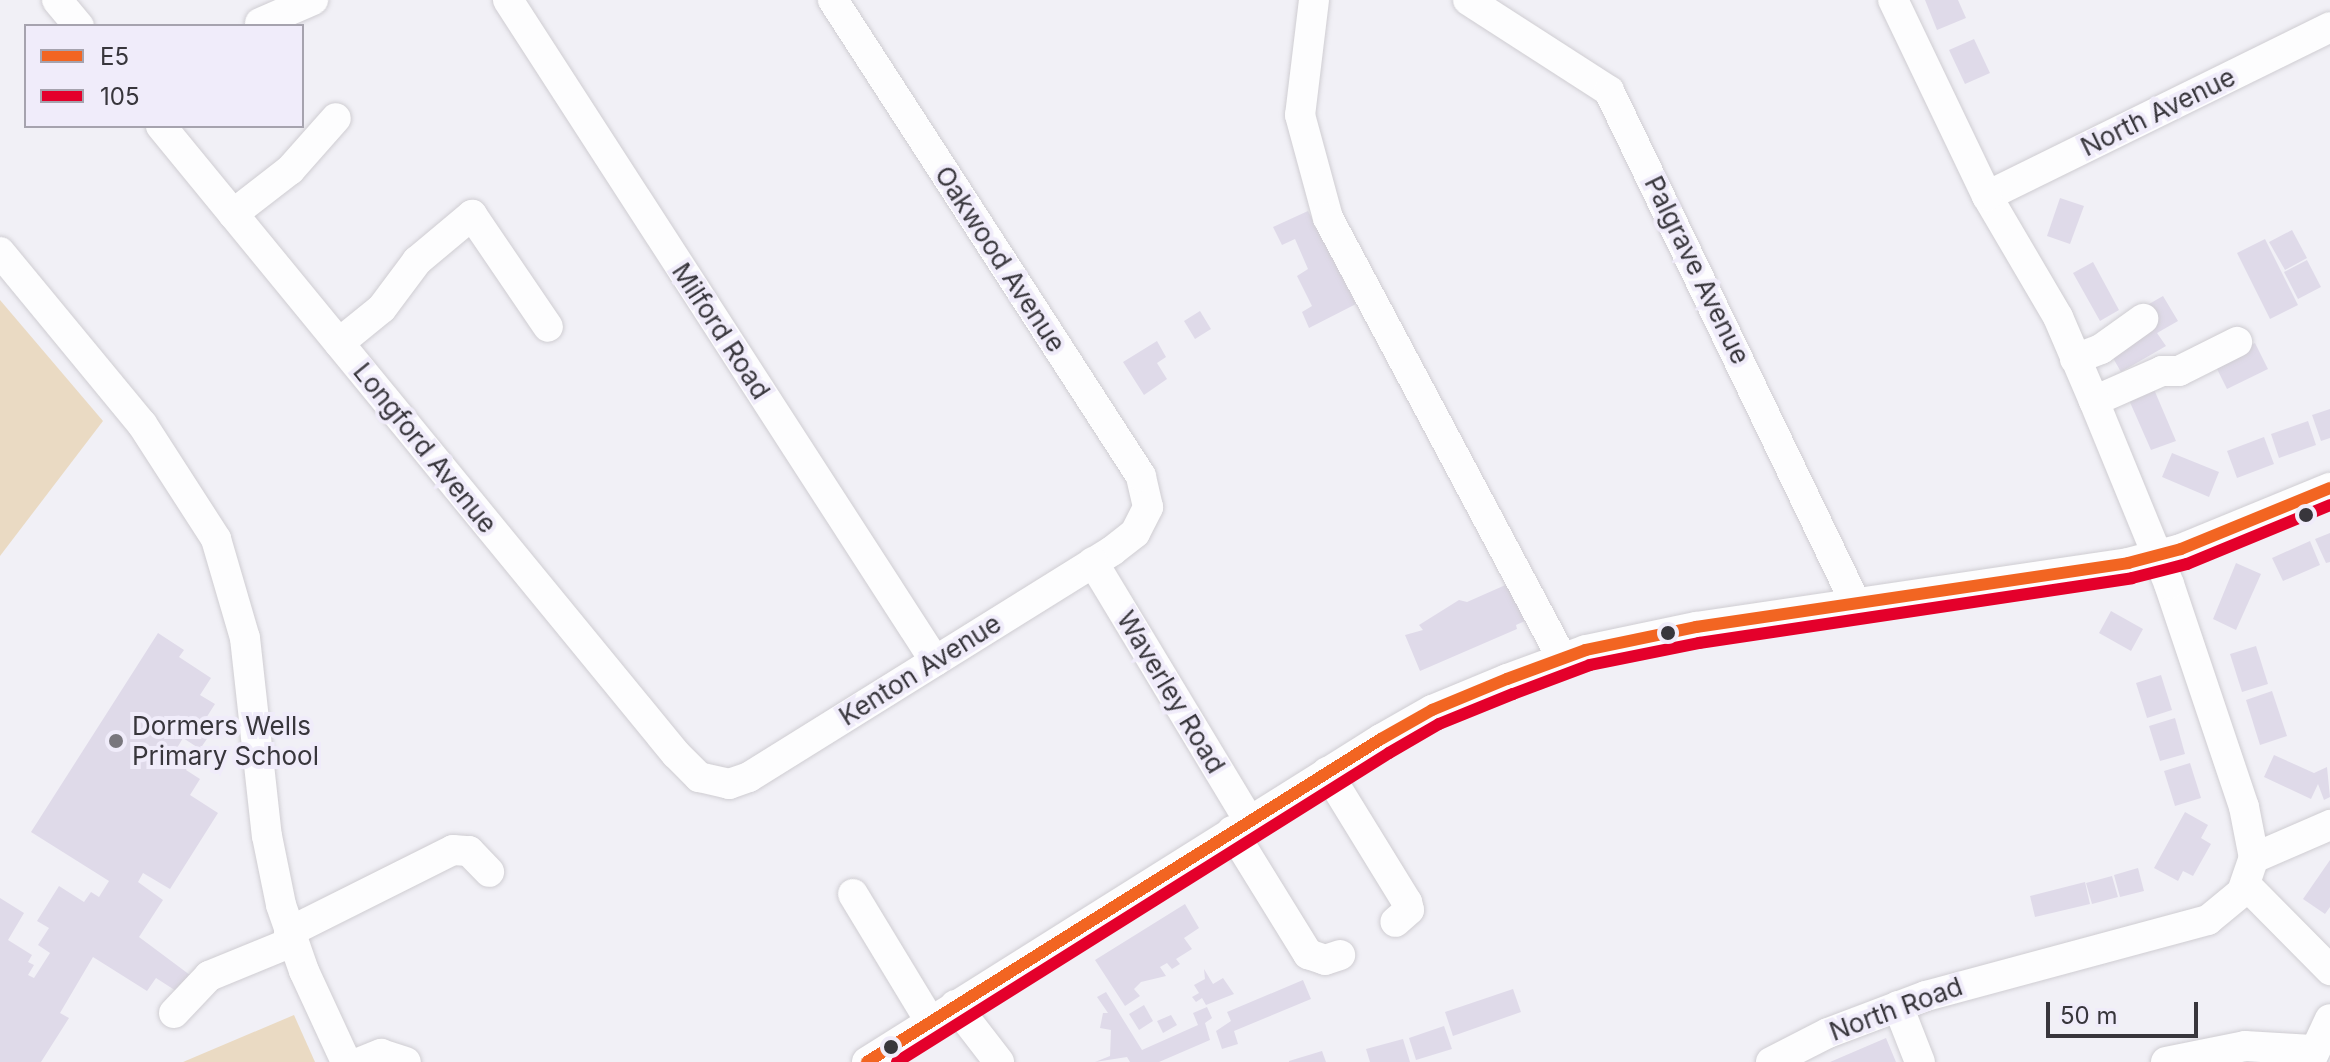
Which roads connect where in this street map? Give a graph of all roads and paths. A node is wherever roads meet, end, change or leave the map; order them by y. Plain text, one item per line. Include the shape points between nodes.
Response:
1 (57, 0) edge
2 (313, 0) edge
3 (508, 0) edge
4 (833, 0) edge
5 (1314, 0) edge
6 (1468, 0) edge
7 (1893, 0) edge
8 (260, 23) dead end
9 (77, 24) edge
10 (2330, 27) edge
11 (336, 118) dead end
12 (163, 128) edge
13 (1987, 196) junction
14 (233, 214) junction
15 (0, 252) edge
16 (2143, 319) dead end
17 (548, 327) dead end
18 (2237, 342) dead end
19 (339, 343) junction
20 (2088, 354) junction
21 (2126, 387) junction
22 (2094, 401) junction
23 (2330, 488) edge
24 (1143, 524) joint
25 (2157, 556) junction
26 (1093, 562) junction
27 (1855, 602) junction
28 (1562, 658) junction
29 (935, 661) junction
30 (690, 769) joint
31 (1327, 772) junction
32 (2330, 825) edge
33 (1240, 826) junction
34 (489, 872) dead end
35 (2250, 872) junction
36 (853, 894) dead end
37 (1395, 922) dead end
38 (291, 937) junction
39 (1340, 955) dead end
40 (2330, 970) edge
41 (1898, 1006) junction
42 (174, 1013) dead end
43 (942, 1013) junction
44 (2330, 1019) edge
45 (2311, 1056) edge
46 (346, 1062) edge
47 (361, 1062) edge
48 (406, 1062) edge
49 (867, 1062) edge
50 (999, 1062) edge
51 (1771, 1062) edge
52 (1920, 1062) edge
53 (2166, 1062) edge

1 - 9 street
2 - 8 street
3 - 29 street, Milford Road
4 - 24 street, Oakwood Avenue via 1141,476 1148,497
5 - 28 street via 1300,115 1328,218
6 - 27 street, Palgrave Avenue via 1609,91
7 - 13 street
10 - 13 street, North Avenue
11 - 14 street via 290,170
12 - 14 street, Longford Avenue
13 - 20 street
14 - 19 street, Longford Avenue
15 - 38 street via 158,445 216,539 245,638 267,836
16 - 20 street
17 - 19 street via 472,215 417,261 382,308
18 - 21 street via 2179,371 2162,371
19 - 30 street, Longford Avenue
20 - 21 street
20 - 22 street
21 - 22 street
22 - 25 street
23 - 25 street
24 - 26 street, Kenton Avenue
25 - 27 street via 2103,569
25 - 35 street via 2244,807
26 - 29 street, Kenton Avenue
26 - 33 street, Waverley Road
27 - 28 street via 1668,633
28 - 31 street via 1432,710
29 - 30 street, Kenton Avenue via 749,777 718,785
31 - 33 street
31 - 37 street via 1407,902 1409,910
32 - 35 street
33 - 39 street, Waverley Road via 1308,954 1325,960
33 - 43 street
34 - 38 street via 469,851 453,850
35 - 40 street
35 - 41 street, North Road via 2227,908 2195,925
36 - 43 street
38 - 42 street via 209,976
38 - 46 street
41 - 51 street, North Road
41 - 52 street
43 - 49 street
43 - 50 street
44 - 45 street
45 - 53 street via 2245,1046
47 - 48 street via 381,1054

